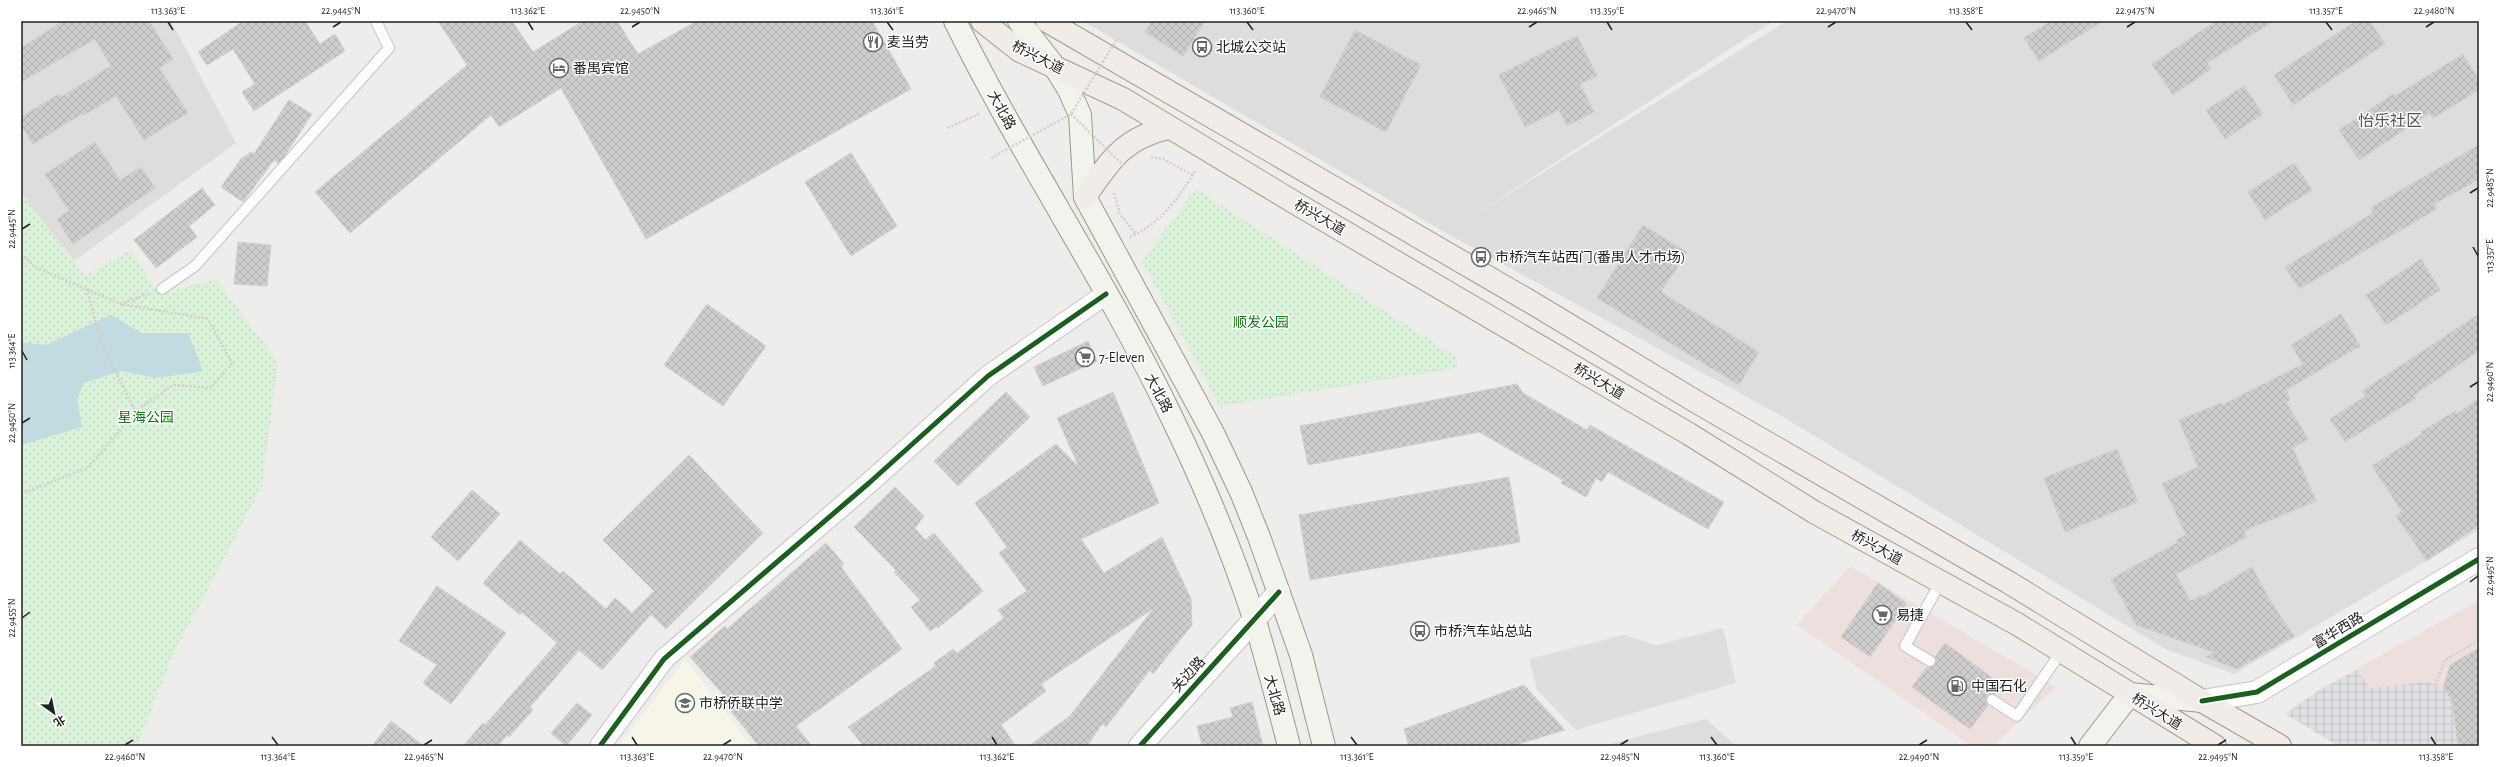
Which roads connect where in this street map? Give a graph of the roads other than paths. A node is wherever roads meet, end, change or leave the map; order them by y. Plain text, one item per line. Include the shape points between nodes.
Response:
1 (376, 21) edge
2 (954, 21) edge
3 (982, 21) edge
4 (1019, 21) edge
5 (1047, 21) edge
6 (1054, 66) junction
7 (1168, 128) junction
8 (1085, 197) junction
9 (162, 289) road end
10 (1106, 294) junction
11 (2479, 559) edge
12 (1940, 582) junction
13 (1279, 592) junction
14 (1254, 618) junction
15 (2061, 652) junction
16 (1930, 661) dead end
17 (2130, 694) junction
18 (1992, 700) dead end
19 (2202, 701) junction
20 (600, 746) edge
21 (1140, 746) edge
22 (1289, 746) edge
23 (1324, 746) edge
24 (2090, 746) edge
25 (2215, 746) edge
26 (2280, 746) edge

1 - 9 lane via 389,48 195,266
2 - 10 main road, 大北路 via 998,105
3 - 6 main road, 桥兴大道 via 1020,51
4 - 6 main road, 大北路
5 - 19 main road via 2021,590
6 - 7 main road, 桥兴大道 via 1123,99
6 - 8 main road, 大北路 via 1080,115
7 - 8 main road via 1145,134 1121,149
7 - 12 main road, 桥兴大道 via 1689,434 1814,512
8 - 13 main road, 大北路 via 1213,433 1241,492
10 - 14 main road, 大北路 via 1173,419 1211,505
10 - 20 street via 988,376 664,659
11 - 19 street, 富华西路 via 2257,692
12 - 15 main road, 桥兴大道 via 2017,624
12 - 16 lane via 1905,646
13 - 14 street, 关边路
13 - 23 main road, 大北路 via 1301,655
14 - 21 street, 关边路
14 - 22 main road, 大北路
15 - 17 main road, 桥兴大道
15 - 18 lane via 2018,716
17 - 19 main road
17 - 24 main road
17 - 25 main road, 桥兴大道
19 - 26 main road

